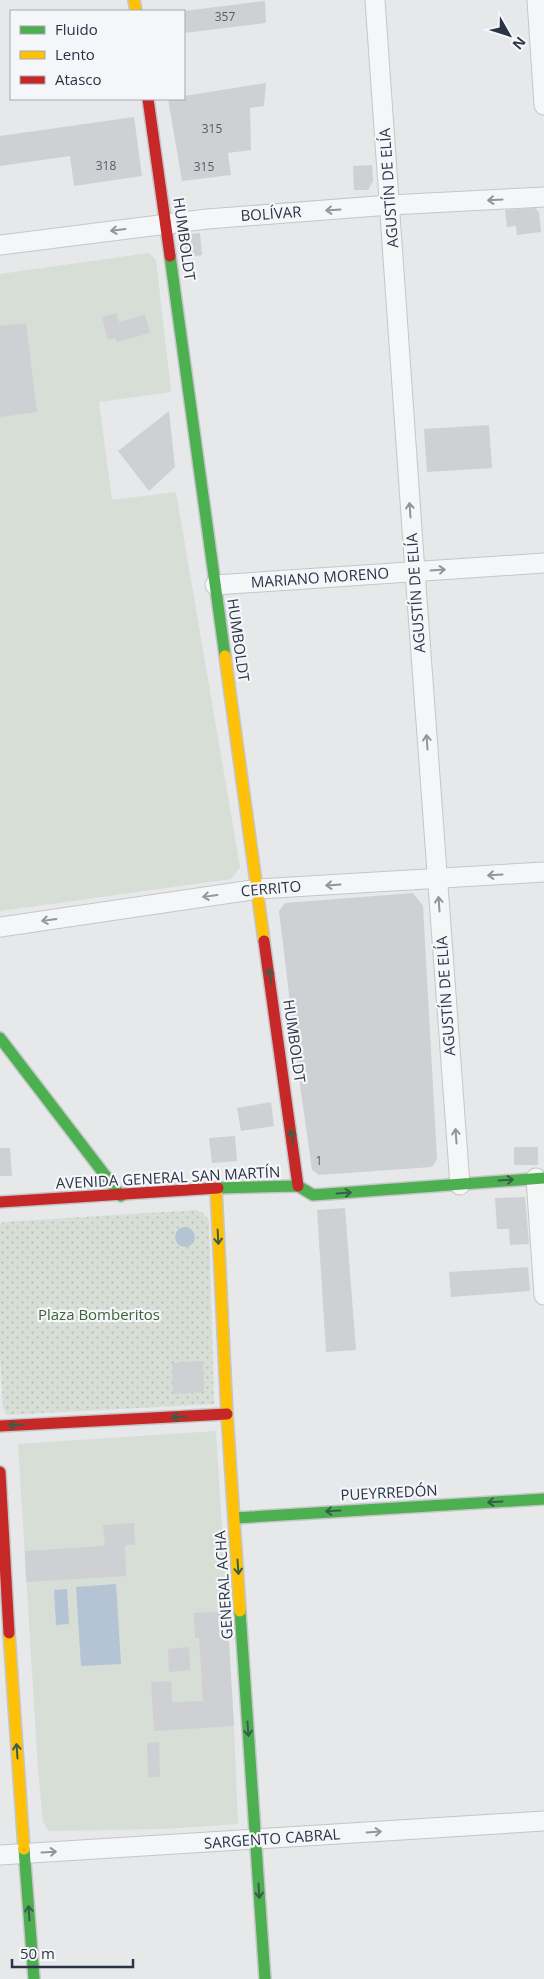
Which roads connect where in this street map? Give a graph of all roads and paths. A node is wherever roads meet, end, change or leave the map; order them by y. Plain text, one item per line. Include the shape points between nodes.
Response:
1 (375, 0) edge
2 (537, 0) edge
3 (148, 100) edge
4 (544, 105) edge
5 (544, 197) edge
6 (390, 205) junction
7 (167, 224) junction
8 (0, 245) edge
9 (544, 563) edge
10 (415, 572) junction
11 (215, 585) junction
12 (544, 872) edge
13 (437, 878) junction
14 (258, 889) junction
15 (0, 927) edge
16 (0, 1038) edge
17 (540, 1178) edge
18 (460, 1185) junction
19 (298, 1186) junction
20 (216, 1188) junction
21 (121, 1196) junction
22 (0, 1202) edge
23 (544, 1295) edge
24 (227, 1414) junction
25 (0, 1426) edge
26 (0, 1472) edge
27 (544, 1499) edge
28 (235, 1518) junction
29 (5, 1640) edge
30 (544, 1822) edge
31 (255, 1840) junction
32 (25, 1854) junction
33 (0, 1855) edge
34 (34, 1979) edge
35 (265, 1979) edge

1 - 6 street, AGUSTÍN DE ELÍA
2 - 4 street
3 - 7 street, HUMBOLDT
5 -> 6 street, BOLÍVAR
6 -> 7 street, BOLÍVAR
10 -> 6 street, AGUSTÍN DE ELÍA
7 -> 8 street, BOLÍVAR
7 - 11 street, HUMBOLDT
10 -> 9 street, MARIANO MORENO
10 - 11 street, MARIANO MORENO
13 -> 10 street, AGUSTÍN DE ELÍA
11 - 14 street, HUMBOLDT
12 -> 13 street, CERRITO
13 -> 14 street, CERRITO
18 -> 13 street, AGUSTÍN DE ELÍA
14 -> 15 street, CERRITO
19 -> 14 street, HUMBOLDT
16 - 21 street
18 -> 17 street, AVENIDA GENERAL SAN MARTÍN
17 - 23 street
19 -> 18 street, AVENIDA GENERAL SAN MARTÍN via 313,1195
19 - 20 street, AVENIDA GENERAL SAN MARTÍN
20 - 21 street, AVENIDA GENERAL SAN MARTÍN
20 -> 24 street, GENERAL ACHA
21 - 22 street, AVENIDA GENERAL SAN MARTÍN
24 -> 25 street
24 - 28 street, GENERAL ACHA
26 - 29 street
27 -> 28 street, PUEYRREDÓN
28 -> 31 street, GENERAL ACHA
32 -> 29 street
31 -> 30 street, SARGENTO CABRAL
32 -> 31 street, SARGENTO CABRAL
31 -> 35 street, GENERAL ACHA
32 - 33 street, SARGENTO CABRAL
34 -> 32 street

